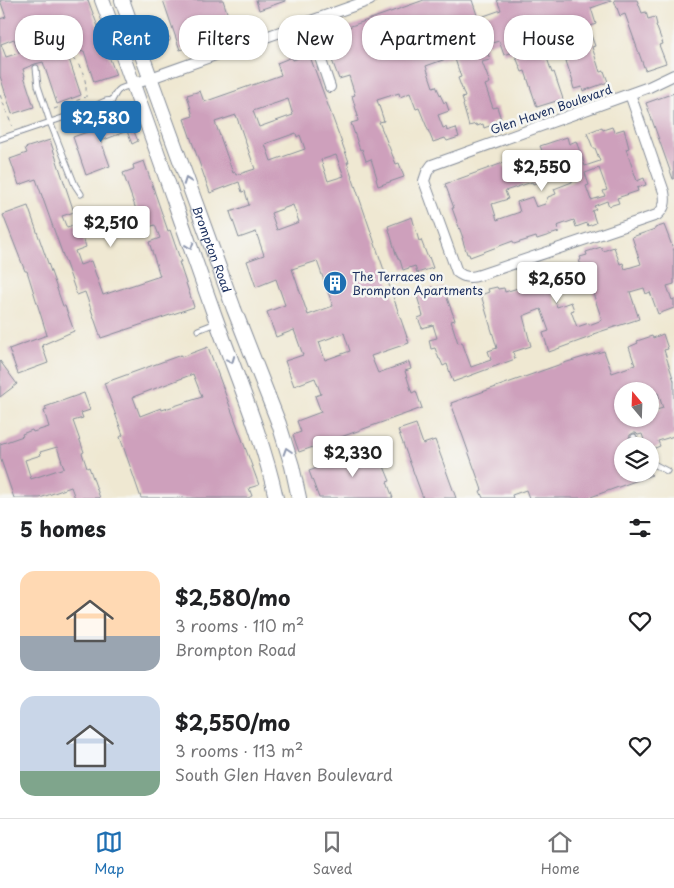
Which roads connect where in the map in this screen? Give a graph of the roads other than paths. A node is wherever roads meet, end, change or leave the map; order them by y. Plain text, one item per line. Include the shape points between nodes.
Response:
1 (102, 0) edge
2 (122, 0) edge
3 (370, 0) edge
4 (127, 15) edge
5 (328, 15) edge
6 (278, 33) edge
7 (143, 60) edge
8 (321, 60) edge
9 (36, 68) dead end
10 (674, 75) edge
11 (150, 79) junction
12 (134, 84) junction
13 (330, 87) dead end
14 (630, 94) junction
15 (50, 122) junction
16 (0, 139) edge
17 (81, 194) dead end
18 (218, 265) junction
19 (199, 272) junction
20 (217, 323) junction
21 (198, 330) dead end
22 (659, 467) edge
23 (667, 471) dead end
24 (276, 498) edge
25 (299, 498) edge

1 - 12 street, Brompton Road
2 - 4 street, Brompton Road
3 - 5 street
6 - 11 street
7 - 11 street, Brompton Road
8 - 13 street
9 - 15 lane via 38,86
10 - 14 street, Glen Haven Boulevard
11 - 12 street
18 -> 11 street, Brompton Road
12 - 15 lane via 119,89 112,101
12 -> 19 street, Brompton Road
14 - 14 street, Glen Haven Boulevard via 429,168 424,181 457,272 465,277 475,277 661,211 665,200 659,174
15 - 16 lane
15 - 17 lane
18 - 19 street
25 -> 18 street, Brompton Road via 279,424
19 - 20 street, Brompton Road
20 - 21 lane
20 -> 24 street, Brompton Road via 252,417
22 - 23 lane

